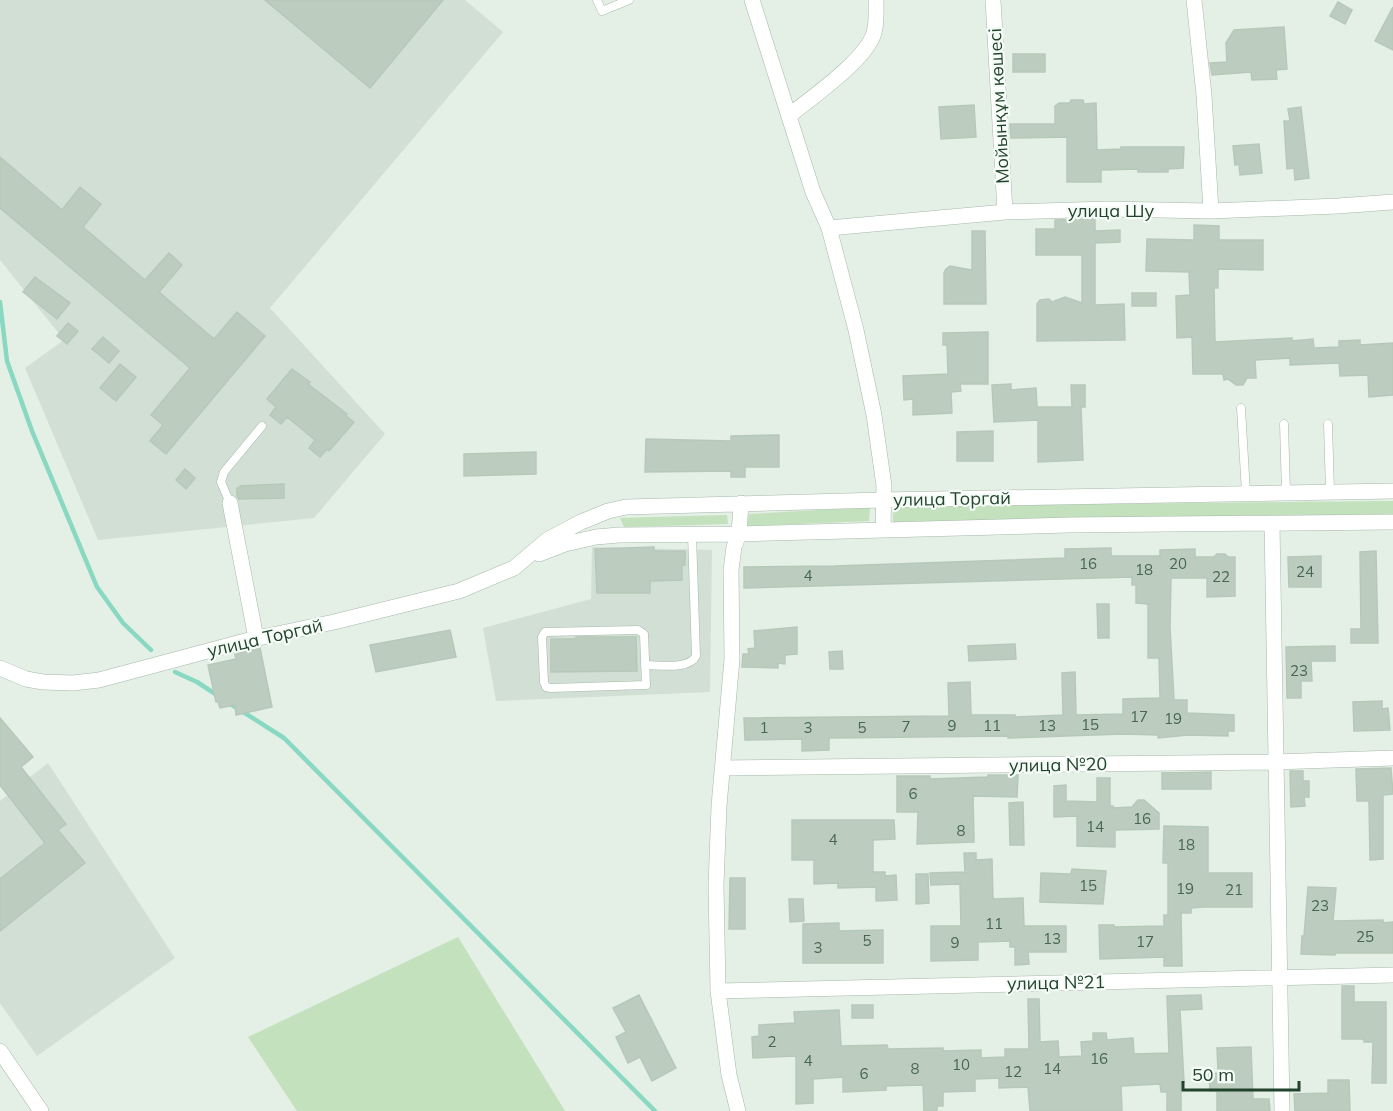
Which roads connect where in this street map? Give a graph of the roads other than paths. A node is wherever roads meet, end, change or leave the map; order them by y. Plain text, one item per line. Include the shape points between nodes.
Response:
1 (597, 0) edge
2 (629, 0) edge
3 (752, 0) edge
4 (876, 0) edge
5 (993, 0) edge
6 (1194, 0) edge
7 (790, 115) junction
8 (1393, 202) edge
9 (1005, 212) junction
10 (1210, 212) junction
11 (828, 228) junction
12 (1241, 408) dead end
13 (1284, 424) dead end
14 (1329, 424) dead end
15 (262, 426) dead end
16 (1393, 491) edge
17 (1286, 492) junction
18 (1330, 492) junction
19 (1246, 493) junction
20 (882, 500) junction
21 (230, 503) joint
22 (741, 503) junction
23 (1393, 522) edge
24 (1272, 523) junction
25 (883, 530) junction
26 (740, 534) junction
27 (692, 535) junction
28 (525, 560) junction
29 (256, 639) junction
30 (645, 665) junction
31 (0, 668) edge
32 (1393, 758) edge
33 (1274, 762) junction
34 (723, 768) junction
35 (1393, 975) edge
36 (1279, 978) junction
37 (718, 991) junction
38 (0, 1051) edge
39 (41, 1111) edge
40 (738, 1111) edge
41 (1282, 1111) edge

1 - 2 lane via 602,11
3 - 7 street
4 - 7 street via 874,33 869,45
5 - 9 street, Мойынқұм көшесі
6 - 10 street
7 - 11 street
8 - 10 street, улица Шу
9 - 10 street, улица Шу
9 - 11 street, улица Шу
11 - 20 street via 872,404 884,486
12 - 19 lane
13 - 17 lane
14 - 18 lane
15 - 21 lane via 224,472 221,482
16 - 18 street, улица Торгай
17 - 18 street, улица Торгай
17 - 19 street, улица Торгай
19 - 20 street, улица Торгай
20 - 22 street, улица Торгай
20 - 25 street
21 - 29 street
22 - 26 street
22 - 28 street, улица Торгай via 608,511 558,534
23 - 24 street, улица Торгай
24 - 25 street, улица Торгай
24 - 33 street
25 - 26 street, улица Торгай
26 - 27 street, улица Торгай
26 - 34 street via 731,570 732,659
27 - 28 street, улица Торгай via 596,537
27 - 30 lane via 696,656 690,663
28 - 29 street, улица Торгай via 459,591
29 - 31 street, улица Торгай via 91,681 43,682
30 - 30 lane via 646,685 546,687 542,637 545,632 555,631 639,630 644,634
32 - 33 street, улица №20
33 - 34 street, улица №20
33 - 36 street
34 - 37 street via 716,885
35 - 36 street, улица №21
36 - 37 street, улица №21
36 - 41 street
37 - 40 street
38 - 39 street

